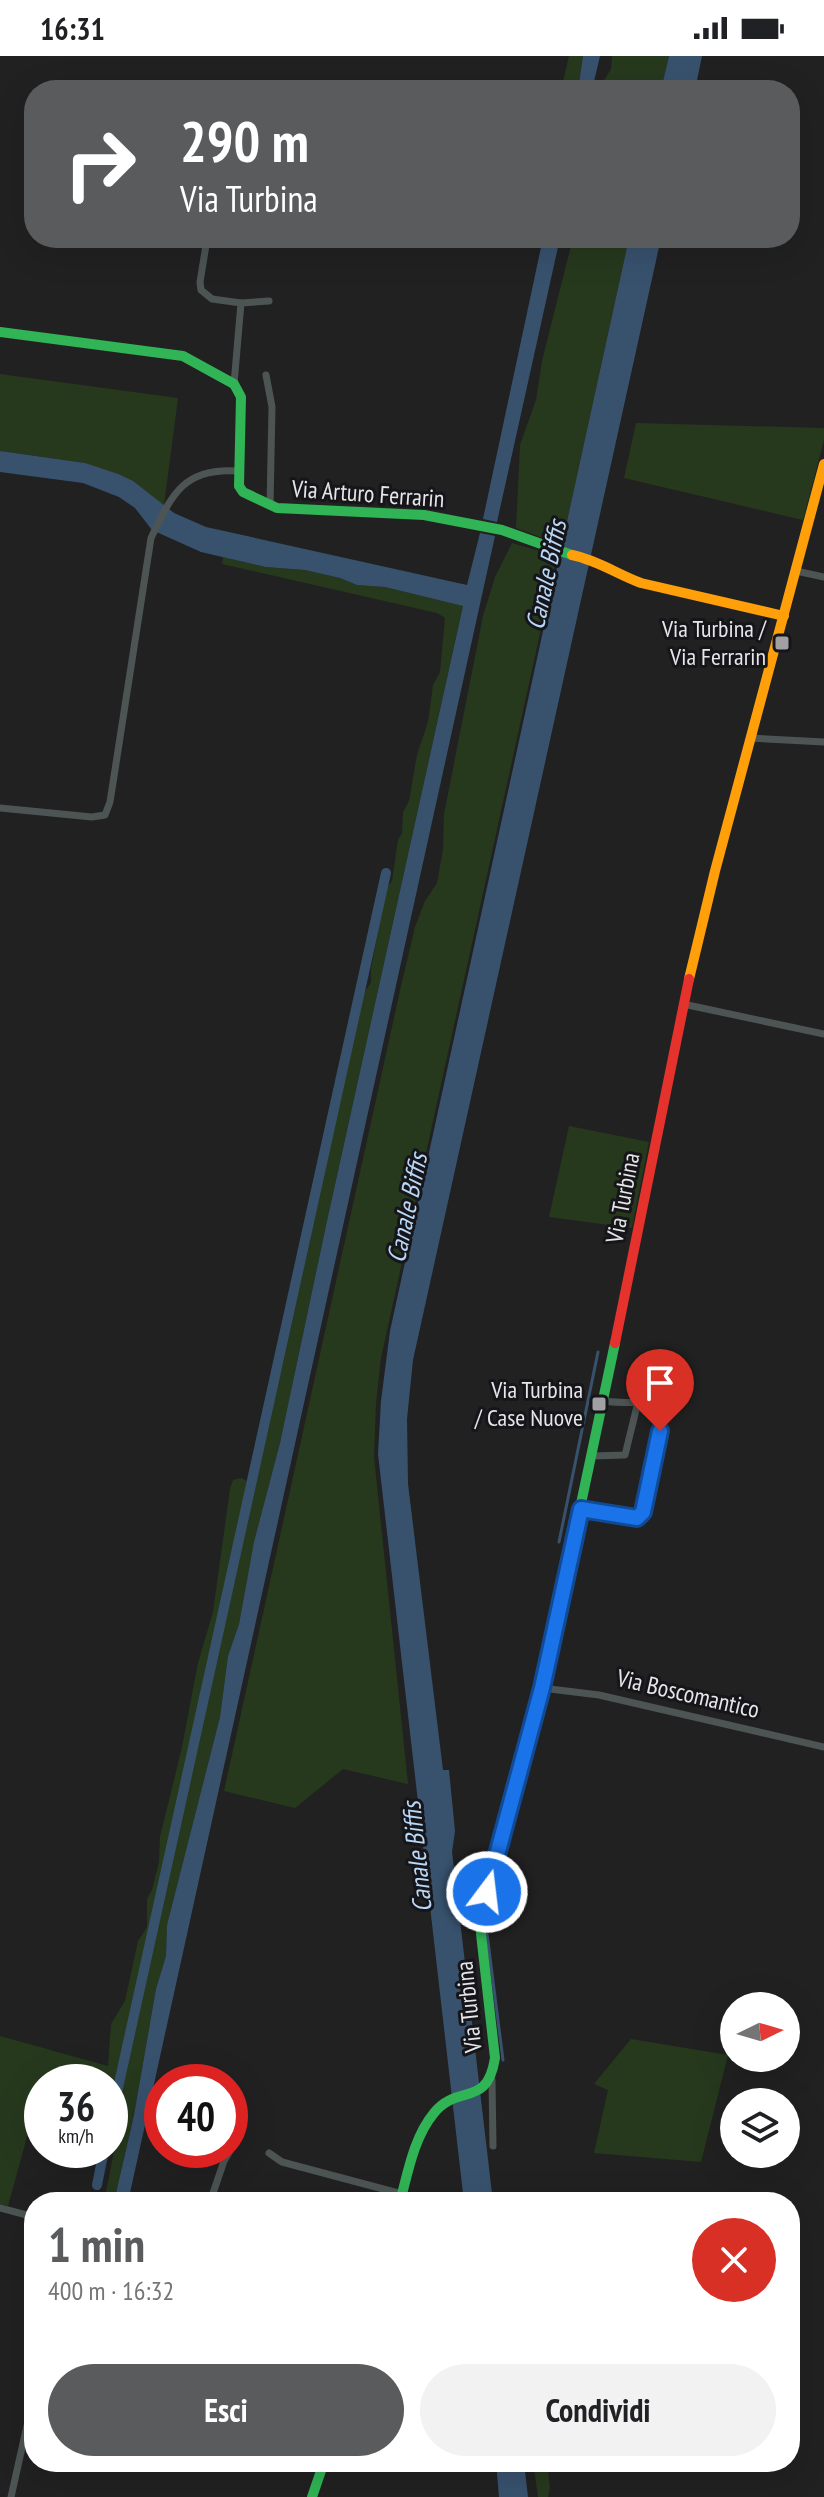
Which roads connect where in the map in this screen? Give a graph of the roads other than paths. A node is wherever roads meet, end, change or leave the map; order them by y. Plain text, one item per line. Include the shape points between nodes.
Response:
1 (206, 248) edge
2 (269, 301) dead end
3 (241, 303) junction
4 (0, 332) edge
5 (266, 375) dead end
6 (234, 384) junction
7 (824, 464) edge
8 (238, 471) junction
9 (270, 506) junction
10 (796, 571) junction
11 (824, 577) edge
12 (784, 616) junction
13 (750, 738) junction
14 (824, 742) edge
15 (0, 808) edge
16 (683, 1004) junction
17 (824, 1034) edge
18 (603, 1401) junction
19 (638, 1402) junction
20 (592, 1456) junction
21 (581, 1509) junction
22 (542, 1688) junction
23 (824, 1747) edge
24 (489, 2084) junction
25 (493, 2146) dead end
26 (269, 2153) dead end
27 (222, 2168) edge
28 (213, 2192) edge
29 (381, 2192) edge
30 (403, 2192) edge
31 (0, 2208) edge
32 (24, 2214) edge
33 (24, 2439) edge
34 (321, 2472) edge
35 (11, 2497) edge
36 (312, 2497) edge

1 - 3 street via 201,290 212,299
2 - 3 street
3 - 6 street
4 - 6 street via 183,356
5 - 9 street, Via Arturo Ferrarin via 272,407
6 - 8 street via 241,397
7 - 10 street, Via Turbina
8 - 9 street, Via Arturo Ferrarin via 243,492
8 - 15 street via 220,469 185,482 167,503 151,538 105,815
9 - 12 street, Via Arturo Ferrarin via 424,515 502,530 591,559 641,583
10 - 11 street
10 - 12 street, Via Turbina
12 - 13 street, Via Turbina
13 - 14 street
13 - 16 street, Via Turbina
16 - 17 street
16 - 18 street, Via Turbina
18 - 19 street
18 - 20 street, Via Turbina
19 - 20 street via 625,1455
19 - 21 street via 666,1404 643,1512 631,1519
20 - 21 street, Via Turbina
21 - 22 street, Via Turbina
22 - 23 street, Via Boscomantico via 599,1695
22 - 24 street, Via Turbina via 482,1915 495,2058
24 - 25 street, Via Turbina
24 - 30 street, Via Turbina via 437,2108 425,2126
26 - 29 street, Via Turbina via 282,2162
27 - 28 street
31 - 32 street
33 - 35 street
34 - 36 street

